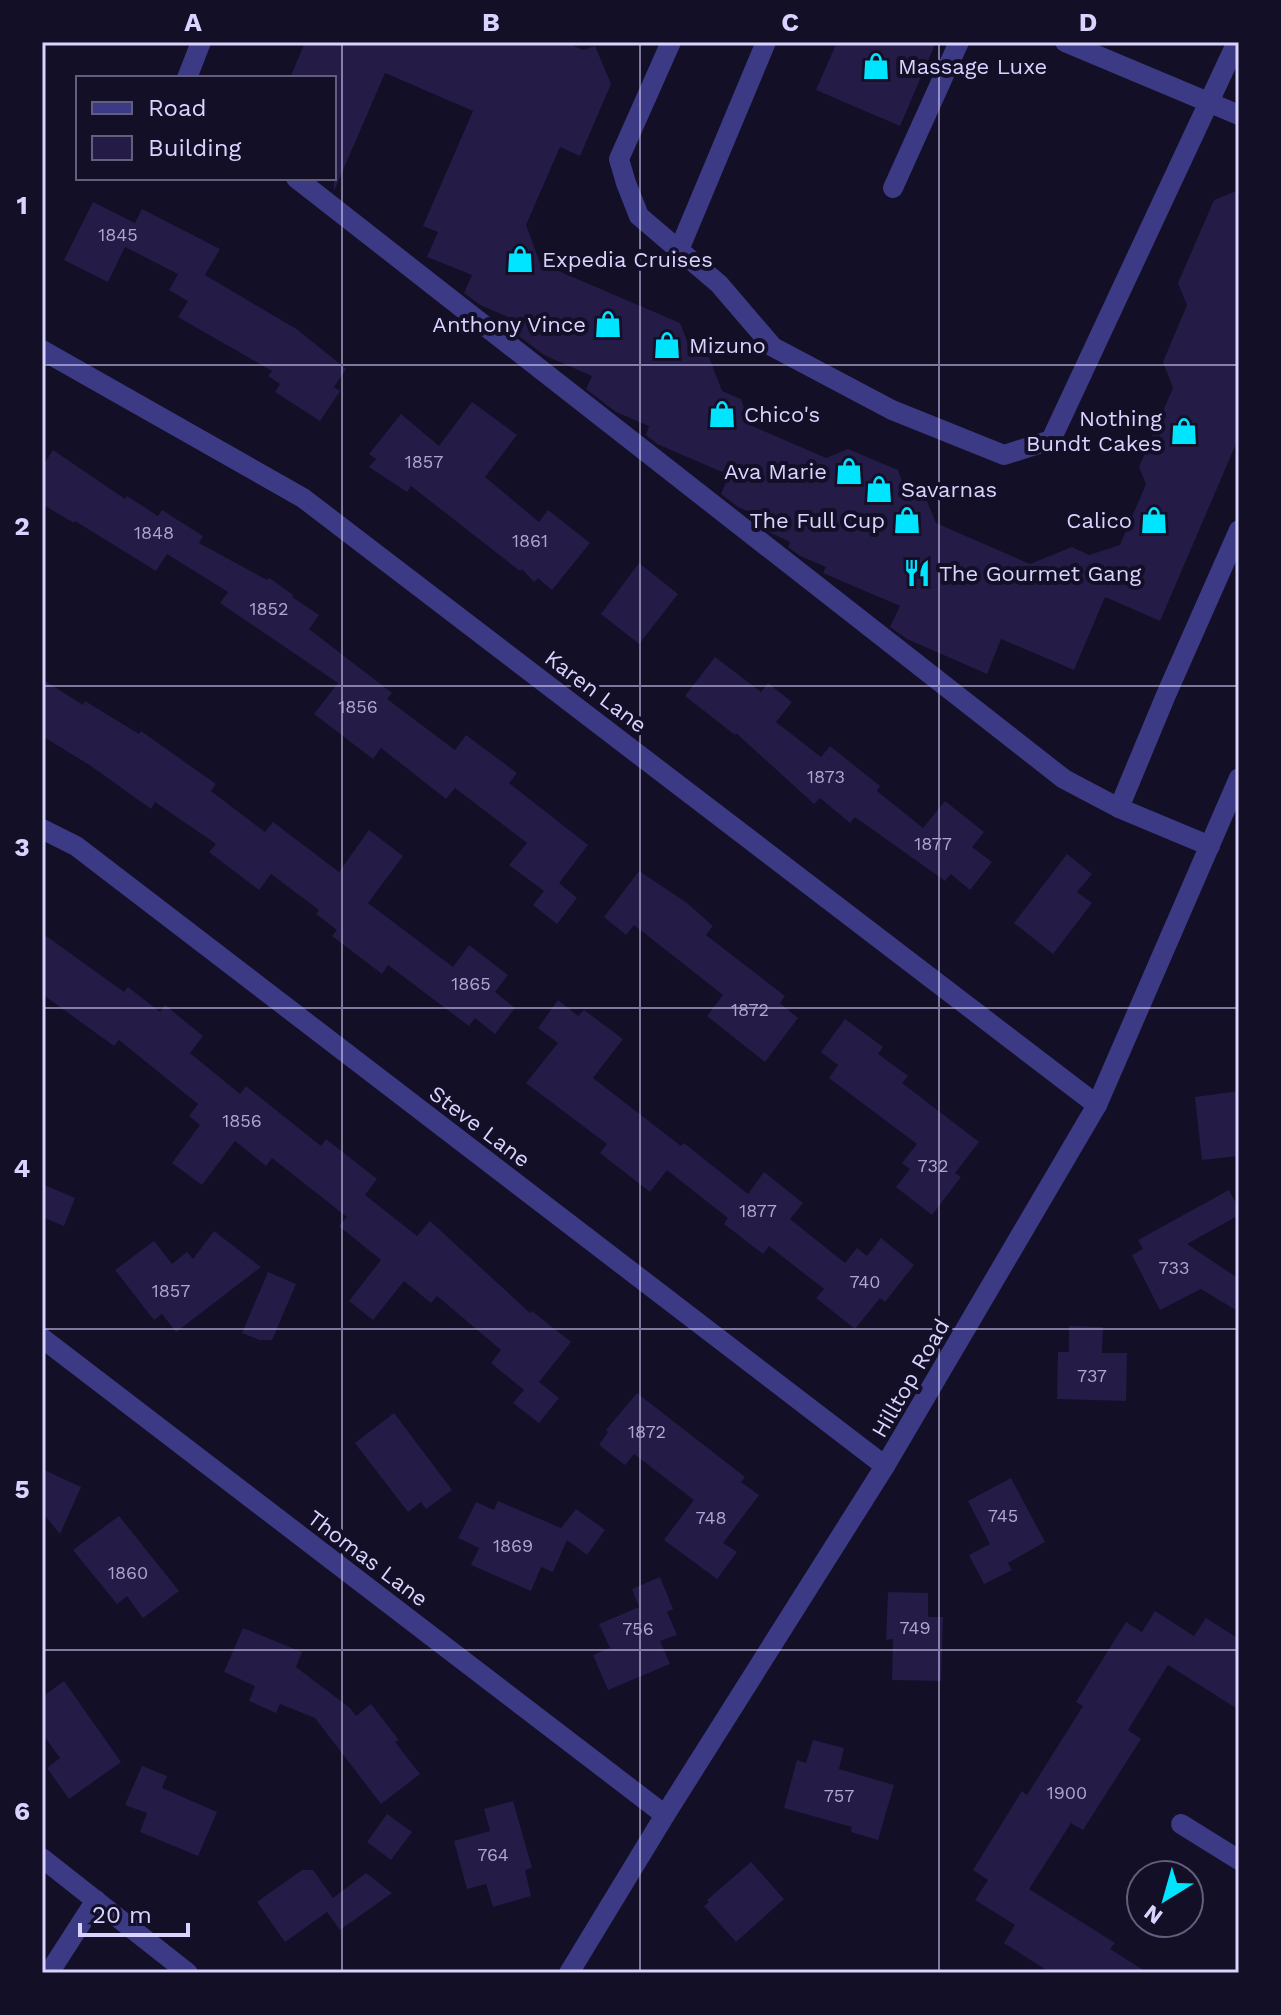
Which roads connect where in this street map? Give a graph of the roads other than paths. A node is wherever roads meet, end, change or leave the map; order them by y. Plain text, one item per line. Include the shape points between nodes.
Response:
1 (201, 42) edge
2 (671, 42) edge
3 (766, 42) edge
4 (959, 42) edge
5 (1065, 42) edge
6 (1237, 42) edge
7 (188, 76) edge
8 (1209, 103) junction
9 (1239, 115) edge
10 (299, 180) edge
11 (893, 188) dead end
12 (679, 250) junction
13 (42, 350) edge
14 (1239, 530) edge
15 (1239, 778) edge
16 (1119, 808) junction
17 (42, 829) edge
18 (1210, 846) junction
19 (1097, 1105) junction
20 (42, 1338) edge
21 (885, 1466) junction
22 (665, 1815) junction
23 (1181, 1824) dead end
24 (42, 1858) edge
25 (1239, 1860) edge
26 (96, 1900) junction
27 (49, 1973) edge
28 (188, 1973) edge
29 (569, 1973) edge

1 - 7 street
2 - 12 street via 619,159 639,216
3 - 12 street
4 - 11 street
5 - 8 street
6 - 8 street
8 - 9 street
8 - 12 street via 1051,440 1004,455 892,410 773,347 719,284
10 - 16 street via 1064,779
13 - 19 street, Karen Lane via 303,498
14 - 16 street
15 - 18 street, Hilltop Road
16 - 18 street
17 - 21 street, Steve Lane via 76,846
18 - 19 street, Hilltop Road
19 - 21 street, Hilltop Road
20 - 22 street, Thomas Lane
21 - 22 street, Hilltop Road
22 - 29 street, Hilltop Road
23 - 25 street
24 - 26 street
26 - 27 street
26 - 28 street

